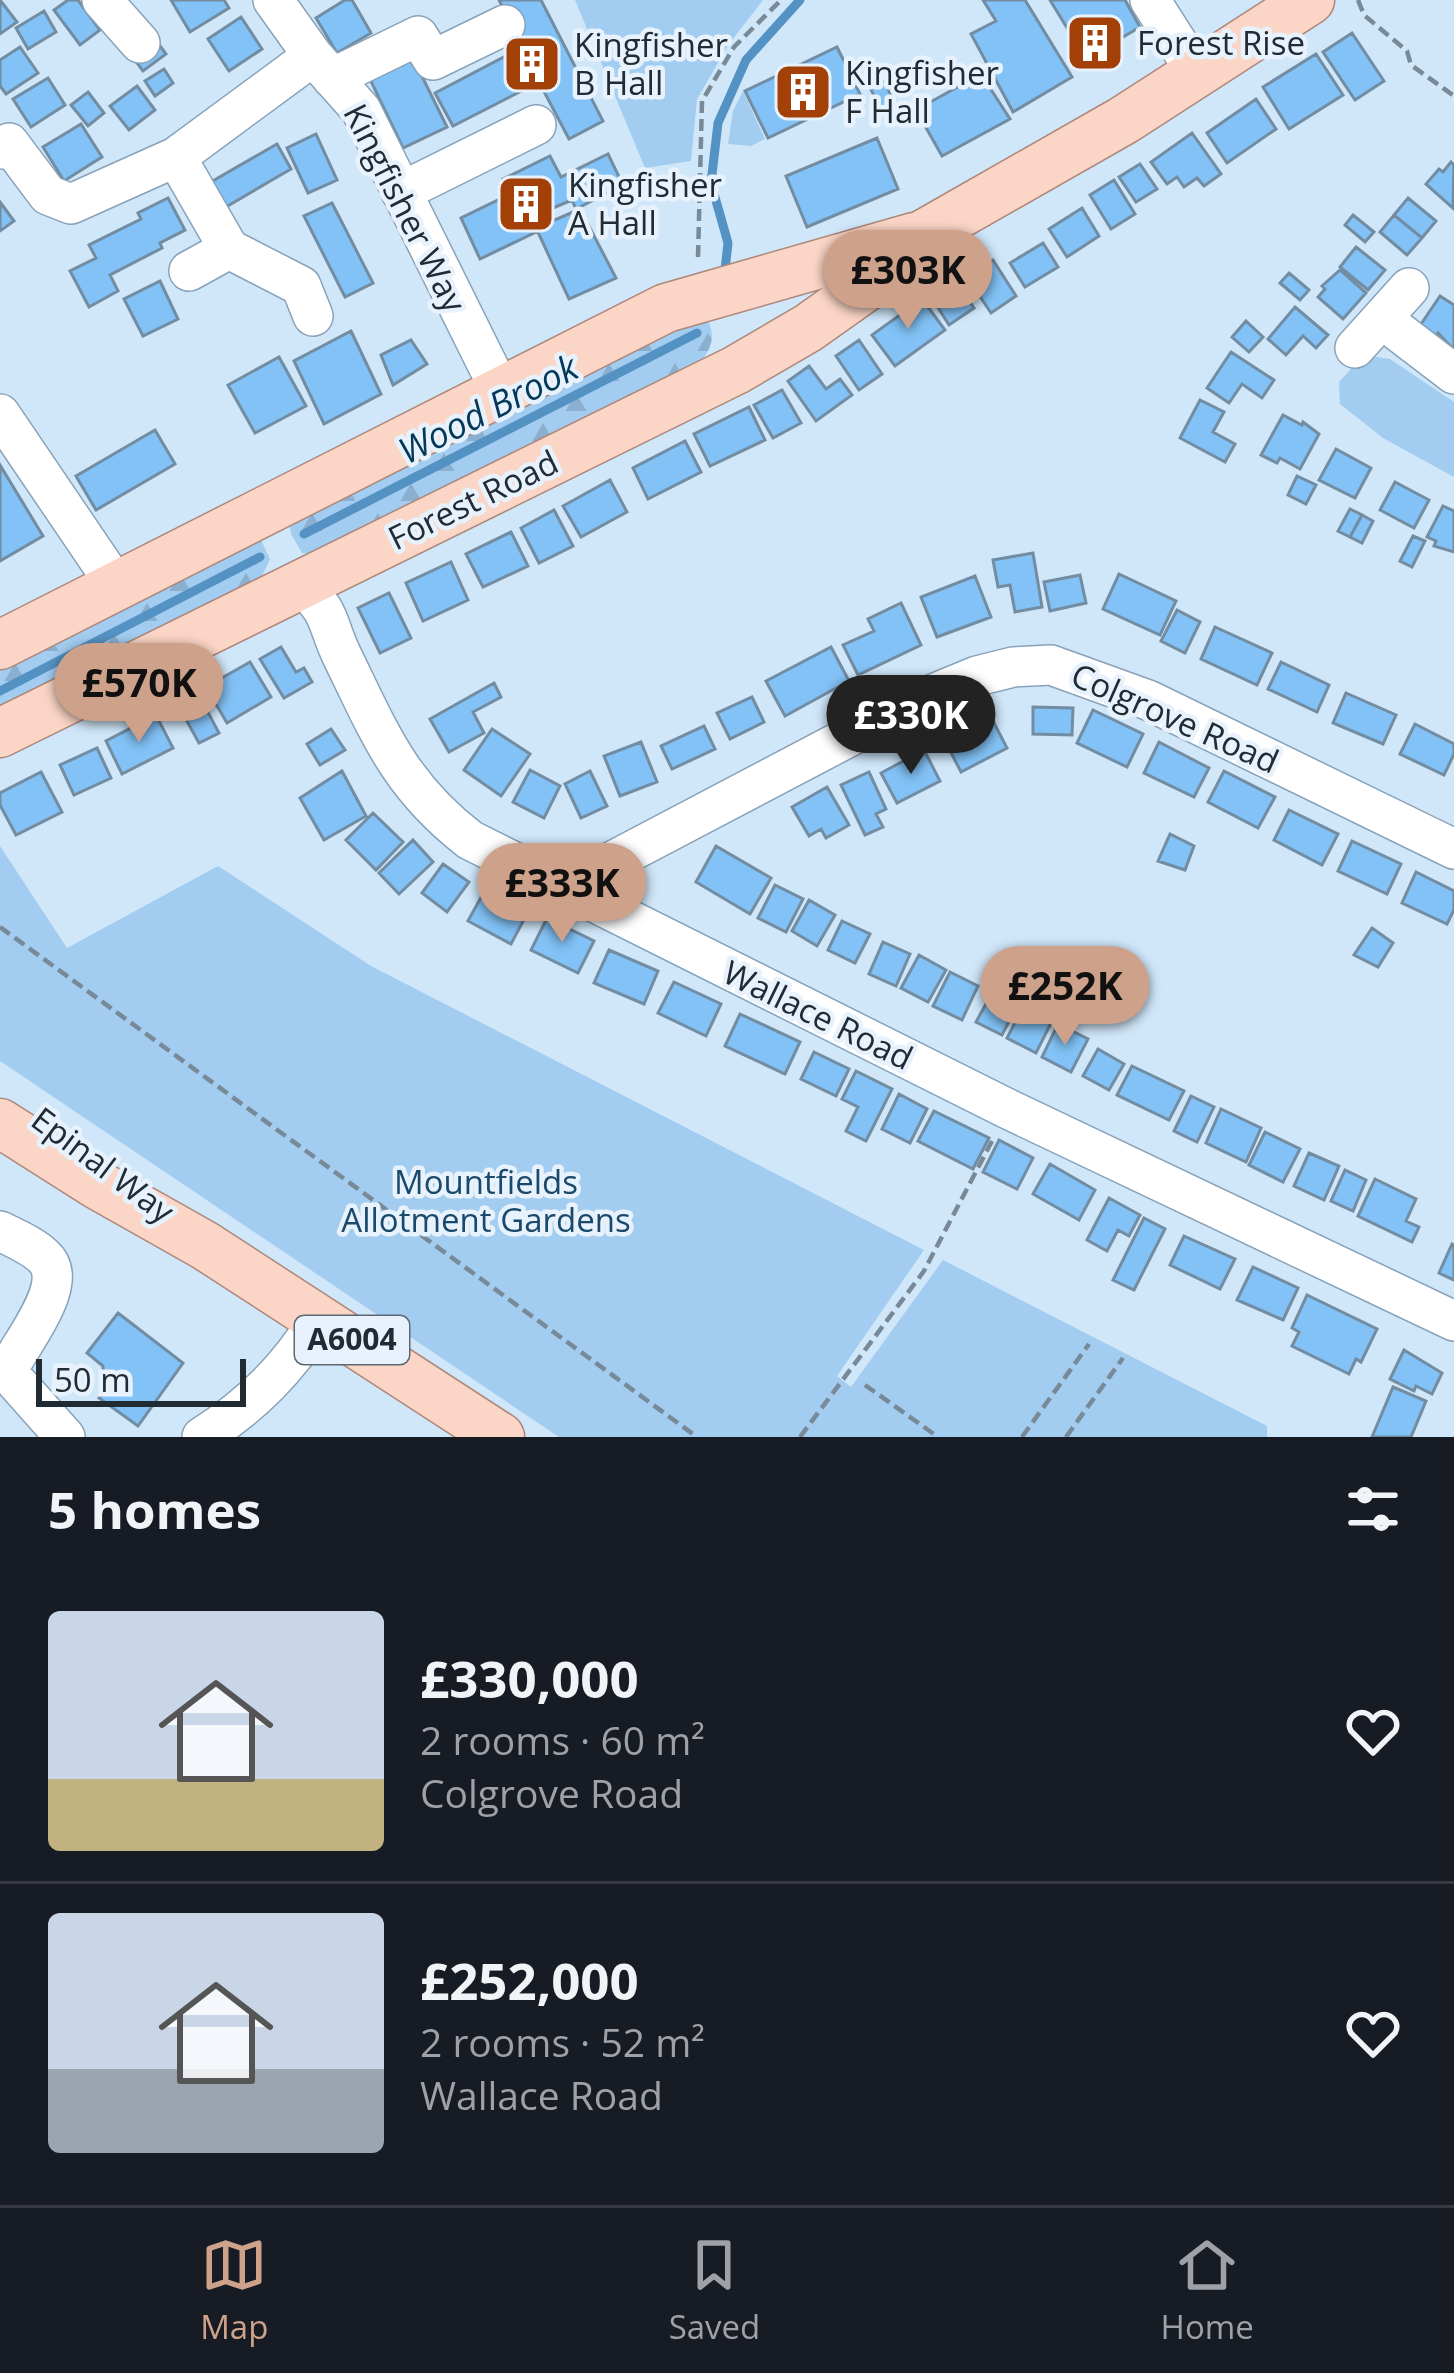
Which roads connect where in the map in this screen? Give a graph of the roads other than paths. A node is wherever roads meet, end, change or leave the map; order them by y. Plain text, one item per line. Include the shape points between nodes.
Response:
1 (102, 0) edge
2 (273, 0) edge
3 (1150, 0) edge
4 (1310, 0) edge
5 (506, 25) dead end
6 (140, 43) dead end
7 (322, 67) junction
8 (1196, 72) junction
9 (536, 125) dead end
10 (3, 140) edge
11 (176, 157) junction
12 (401, 192) junction
13 (925, 234) junction
14 (229, 249) junction
15 (189, 271) dead end
16 (1409, 288) dead end
17 (704, 298) junction
18 (313, 316) dead end
19 (1382, 319) junction
20 (1355, 348) dead end
21 (736, 370) junction
22 (1454, 374) edge
23 (500, 390) junction
24 (0, 414) edge
25 (266, 514) junction
26 (116, 585) junction
27 (302, 586) junction
28 (0, 645) edge
29 (0, 733) edge
30 (1454, 849) edge
31 (585, 900) junction
32 (0, 1088) edge
33 (0, 1123) edge
34 (0, 1231) edge
35 (204, 1245) junction
36 (319, 1318) junction
37 (1454, 1321) edge
38 (4, 1367) edge
39 (65, 1437) edge
40 (202, 1437) edge
41 (500, 1437) edge

1 - 6 street
2 - 7 street, Kingfisher Way
3 - 8 street
4 - 8 main road, Forest Road
5 - 7 street via 433,60 418,36
7 - 11 street
7 - 12 street, Kingfisher Way via 361,110
8 - 13 main road, Forest Road
9 - 12 street
10 - 11 street via 48,195 70,204
11 - 14 street
12 - 23 street, Kingfisher Way
13 - 17 main road, Forest Road
13 - 21 main road, Forest Road via 844,302
14 - 15 street
14 - 18 street via 301,286
16 - 19 street
17 - 21 main road via 722,314
17 - 23 main road, Forest Road via 666,308
19 - 20 street
19 - 22 street
21 - 27 main road, Forest Road
23 - 25 main road, Forest Road
24 - 26 street
25 - 26 main road, Forest Road
25 - 27 main road
26 - 28 main road, Forest Road
27 - 29 main road, Forest Road
27 - 31 street, Wallace Road via 395,764 440,817
30 - 31 street, Colgrove Road via 1108,684 1051,665 1013,667 920,700 609,863
31 - 37 street, Wallace Road
32 - 35 main road, Epinal Way / A6004 via 112,1166
33 - 35 main road, Epinal Way / A6004
34 - 38 street via 41,1254 54,1278 52,1294
35 - 36 main road, Epinal Way / A6004
36 - 40 street via 270,1386
36 - 41 main road, Epinal Way / A6004
38 - 39 street

